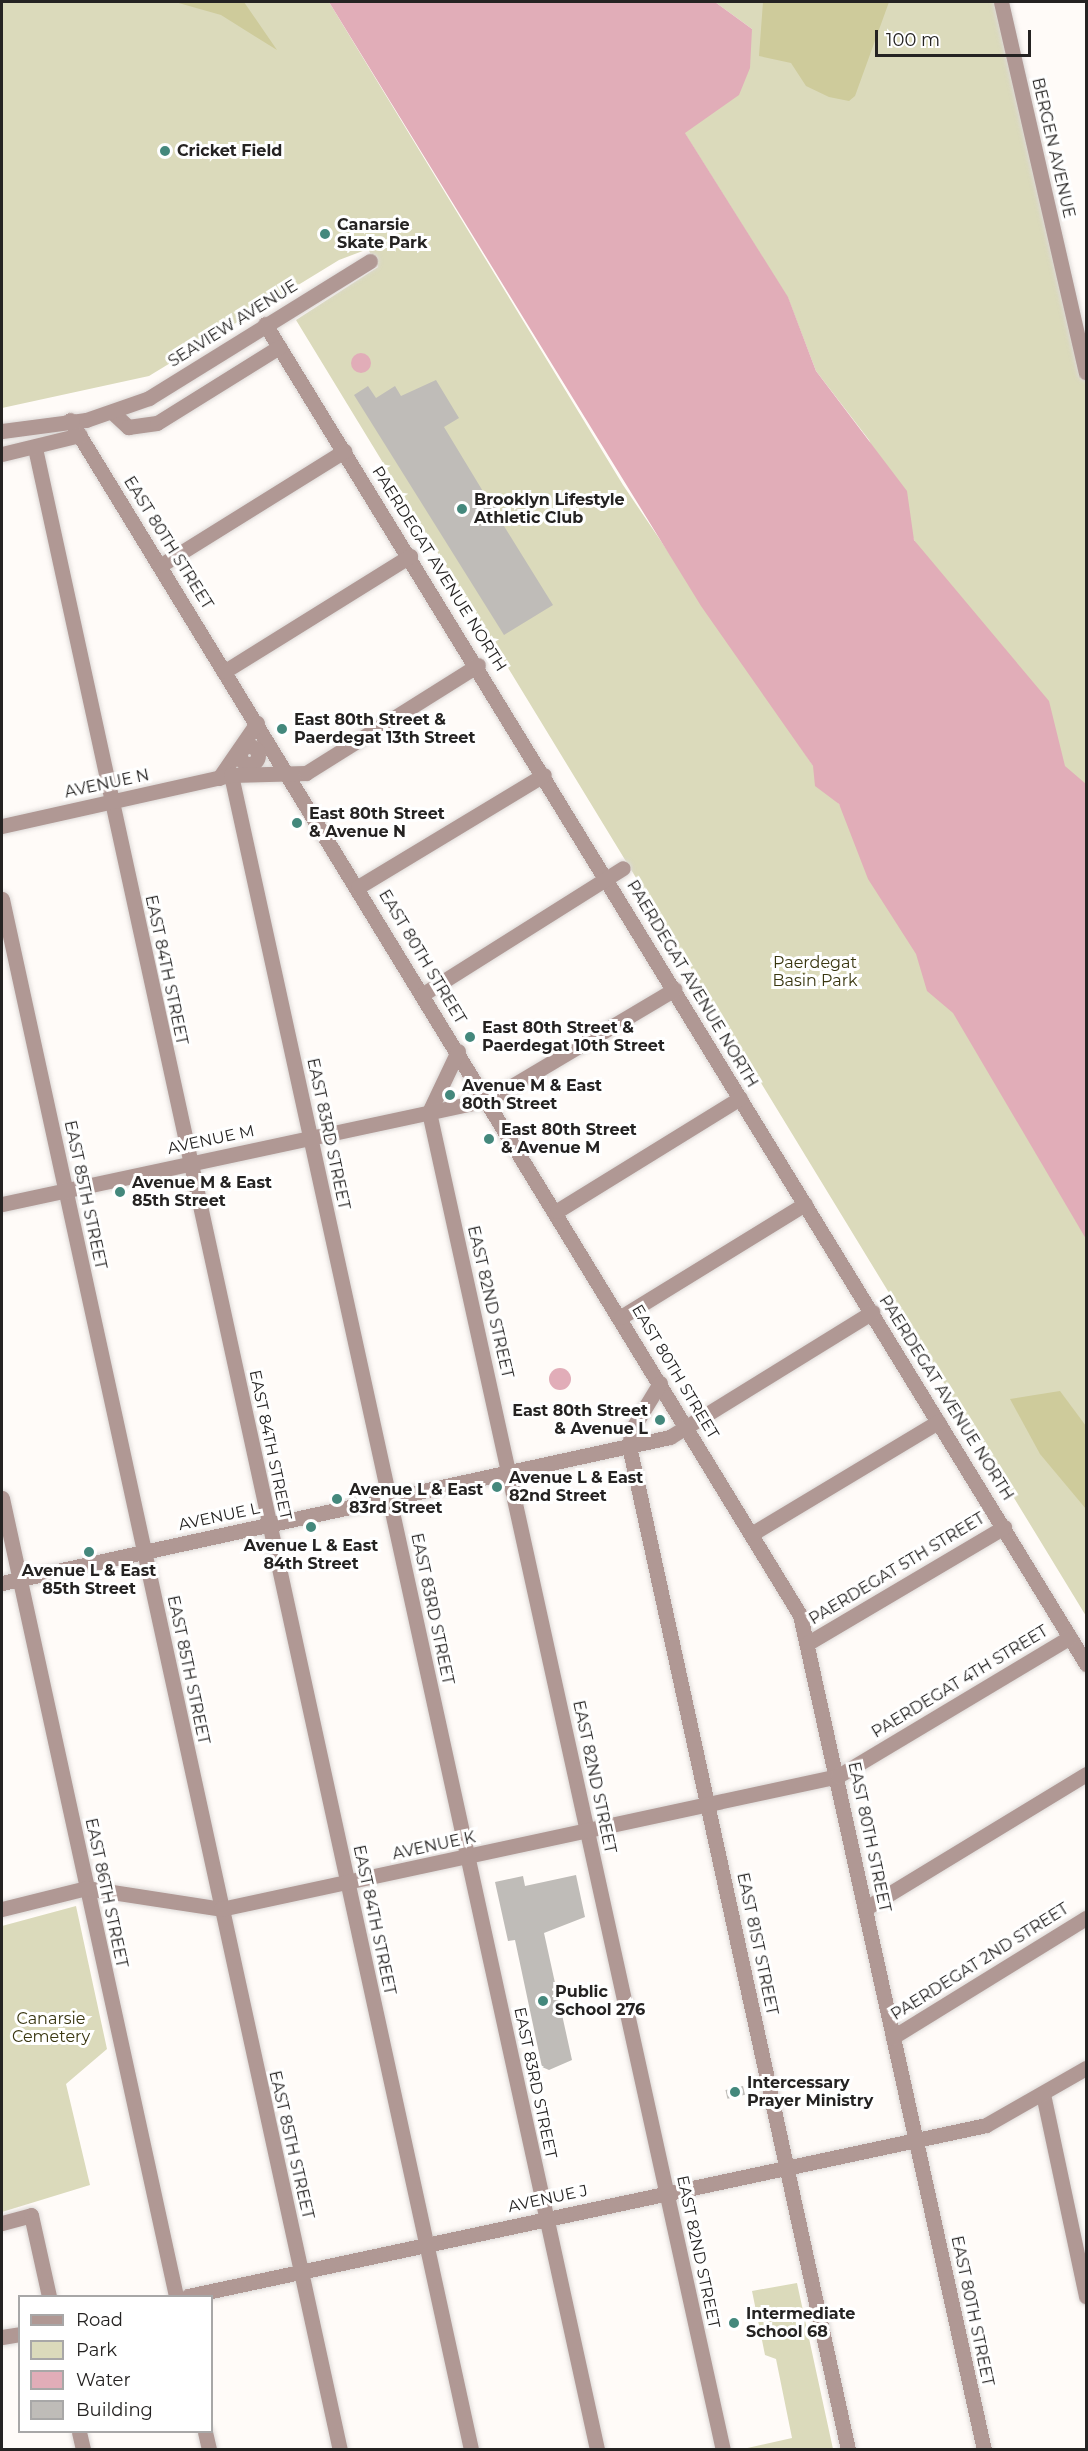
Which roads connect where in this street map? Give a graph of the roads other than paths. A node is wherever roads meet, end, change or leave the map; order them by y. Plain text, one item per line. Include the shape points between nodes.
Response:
1 (1001, 2) edge
2 (370, 261) dead end
3 (265, 324) junction
4 (279, 347) junction
5 (1086, 372) edge
6 (113, 413) junction
7 (70, 420) junction
8 (2, 431) edge
9 (80, 435) junction
10 (35, 447) junction
11 (344, 451) junction
12 (2, 454) edge
13 (410, 556) junction
14 (161, 565) junction
15 (478, 665) junction
16 (225, 671) junction
17 (257, 723) junction
18 (287, 773) junction
19 (544, 775) junction
20 (225, 776) junction
21 (111, 801) junction
22 (2, 826) edge
23 (623, 868) dead end
24 (607, 877) junction
25 (358, 887) junction
26 (2, 898) edge
27 (675, 989) junction
28 (423, 994) junction
29 (458, 1051) junction
30 (740, 1098) junction
31 (488, 1100) junction
32 (429, 1112) junction
33 (310, 1137) junction
34 (190, 1163) junction
35 (65, 1190) junction
36 (2, 1204) edge
37 (805, 1204) junction
38 (556, 1211) junction
39 (872, 1312) junction
40 (621, 1317) junction
41 (660, 1383) junction
42 (938, 1422) junction
43 (688, 1426) junction
44 (629, 1446) junction
45 (509, 1472) junction
46 (2, 1498) edge
47 (389, 1498) junction
48 (269, 1525) junction
49 (1004, 1527) junction
50 (753, 1533) junction
51 (144, 1552) junction
52 (19, 1580) junction
53 (2, 1583) edge
54 (1070, 1637) junction
55 (808, 1643) junction
56 (1086, 1664) edge
57 (1086, 1774) edge
58 (838, 1776) junction
59 (708, 1805) junction
60 (587, 1832) junction
61 (467, 1858) junction
62 (347, 1884) junction
63 (86, 1888) junction
64 (866, 1908) junction
65 (2, 1909) edge
66 (221, 1909) junction
67 (1086, 1918) edge
68 (893, 2037) junction
69 (1086, 2067) edge
70 (1043, 2094) junction
71 (916, 2138) junction
72 (786, 2166) junction
73 (666, 2192) junction
74 (546, 2218) junction
75 (2, 2223) edge
76 (426, 2245) junction
77 (301, 2272) junction
78 (49, 2295) edge
79 (176, 2295) edge
80 (193, 2295) edge
81 (1086, 2296) edge
82 (18, 2334) edge
83 (2, 2337) edge
84 (79, 2433) edge
85 (205, 2433) edge
86 (83, 2450) edge
87 (209, 2450) edge
88 (340, 2450) edge
89 (471, 2450) edge
90 (597, 2450) edge
91 (723, 2450) edge
92 (849, 2450) edge
93 (984, 2450) edge

1 - 5 street, BERGEN AVENUE
2 - 3 street, SEAVIEW AVENUE
3 - 4 street, PAERDEGAT AVENUE NORTH
3 - 6 street, SEAVIEW AVENUE via 149,398
4 - 6 street via 157,423 128,427
4 - 11 street, PAERDEGAT AVENUE NORTH
6 - 7 street, SEAVIEW AVENUE
7 - 8 street, SEAVIEW AVENUE
7 - 9 street, EAST 80TH STREET
9 - 10 street
9 - 14 street, EAST 80TH STREET
10 - 12 street
10 - 21 street, EAST 84TH STREET
11 - 13 street, PAERDEGAT AVENUE NORTH
11 - 14 street
13 - 15 street, PAERDEGAT AVENUE NORTH
13 - 16 street
14 - 16 street, EAST 80TH STREET
15 - 18 street, AVENUE N via 306,773
15 - 19 street, PAERDEGAT AVENUE NORTH
16 - 17 street, EAST 80TH STREET
17 - 18 street, EAST 80TH STREET
17 - 20 street
18 - 20 street, AVENUE N
18 - 25 street, EAST 80TH STREET
19 - 24 street, PAERDEGAT AVENUE NORTH
19 - 25 street
20 - 21 street, AVENUE N
20 - 33 street, EAST 83RD STREET
21 - 22 street, AVENUE N
21 - 34 street, EAST 84TH STREET
23 - 24 street
24 - 27 street, PAERDEGAT AVENUE NORTH
24 - 28 street
25 - 28 street, EAST 80TH STREET
26 - 35 street, EAST 85TH STREET
27 - 30 street, PAERDEGAT AVENUE NORTH
27 - 31 street, AVENUE M
28 - 29 street, EAST 80TH STREET
29 - 31 street, EAST 80TH STREET
29 - 32 street
30 - 37 street, PAERDEGAT AVENUE NORTH
30 - 38 street
31 - 32 street, AVENUE M
31 - 38 street, EAST 80TH STREET
32 - 33 street, AVENUE M
32 - 45 street, EAST 82ND STREET
33 - 34 street, AVENUE M
33 - 47 street, EAST 83RD STREET
34 - 35 street, AVENUE M
34 - 48 street, EAST 84TH STREET
35 - 36 street, AVENUE M
35 - 51 street, EAST 85TH STREET
37 - 39 street, PAERDEGAT AVENUE NORTH
37 - 40 street
38 - 40 street, EAST 80TH STREET
39 - 42 street, PAERDEGAT AVENUE NORTH
39 - 43 street, AVENUE L
40 - 41 street, EAST 80TH STREET
41 - 43 street, EAST 80TH STREET
41 - 44 street via 632,1429
42 - 49 street, PAERDEGAT AVENUE NORTH
42 - 50 street
43 - 44 street, AVENUE L via 670,1437
43 - 50 street, EAST 80TH STREET
44 - 45 street, AVENUE L
44 - 59 street, EAST 81ST STREET
45 - 47 street, AVENUE L
45 - 60 street, EAST 82ND STREET
46 - 52 street, EAST 86TH STREET
47 - 48 street, AVENUE L
47 - 61 street, EAST 83RD STREET
48 - 51 street, AVENUE L
48 - 62 street, EAST 84TH STREET
49 - 54 street, PAERDEGAT AVENUE NORTH
49 - 55 street, PAERDEGAT 5TH STREET
50 - 55 street, EAST 80TH STREET via 790,1594
51 - 52 street, AVENUE L
51 - 66 street, EAST 85TH STREET
52 - 53 street, AVENUE L
52 - 63 street, EAST 86TH STREET
54 - 56 street, PAERDEGAT AVENUE NORTH
54 - 58 street, PAERDEGAT 4TH STREET
55 - 58 street, EAST 80TH STREET
57 - 64 street
58 - 59 street, AVENUE K
58 - 64 street, EAST 80TH STREET
59 - 60 street, AVENUE K
59 - 72 street, EAST 81ST STREET
60 - 61 street, AVENUE K
60 - 73 street, EAST 82ND STREET
61 - 62 street, AVENUE K
61 - 74 street, EAST 83RD STREET
62 - 66 street, AVENUE K
62 - 76 street, EAST 84TH STREET
63 - 65 street, AVENUE K
63 - 66 street, AVENUE K
63 - 79 street, EAST 86TH STREET
64 - 68 street, EAST 80TH STREET
66 - 77 street, EAST 85TH STREET
67 - 68 street, PAERDEGAT 2ND STREET
68 - 71 street, EAST 80TH STREET
69 - 70 street, AVENUE J
70 - 71 street, AVENUE J via 986,2125
70 - 81 street
71 - 72 street, AVENUE J
71 - 93 street, EAST 80TH STREET
72 - 73 street, AVENUE J
72 - 92 street, EAST 81ST STREET
73 - 74 street, AVENUE J
73 - 91 street, EAST 82ND STREET
74 - 76 street, AVENUE J
74 - 90 street, EAST 83RD STREET
75 - 78 street via 31,2215
76 - 77 street, AVENUE J
76 - 89 street, EAST 84TH STREET
77 - 80 street, AVENUE J
77 - 88 street, EAST 85TH STREET
82 - 83 street
84 - 86 street
85 - 87 street

